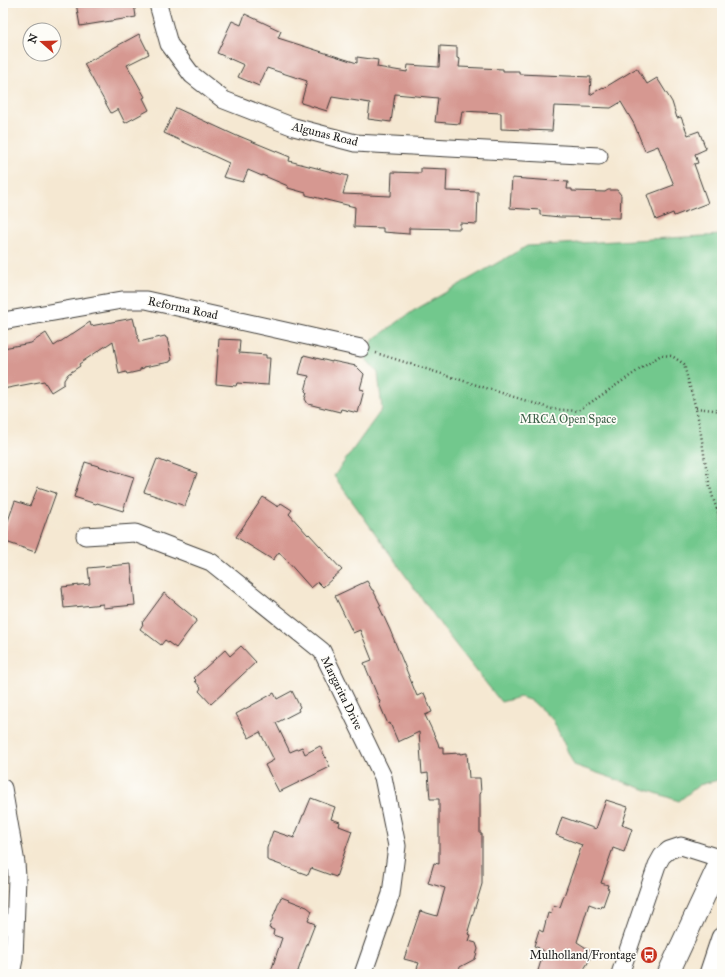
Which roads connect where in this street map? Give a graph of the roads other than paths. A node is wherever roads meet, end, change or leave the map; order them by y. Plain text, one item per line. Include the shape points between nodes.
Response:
1 (159, 3) edge
2 (599, 156) dead end
3 (3, 321) edge
4 (361, 348) road end
5 (85, 536) dead end
6 (3, 788) edge
7 (722, 858) edge
8 (722, 938) edge
9 (11, 974) edge
10 (363, 974) edge
11 (620, 974) edge
12 (668, 974) edge
13 (710, 974) edge

1 - 2 street, Algunas Road via 169,44 192,75 224,100 294,127 355,143
3 - 4 street, Reforma Road via 122,300 146,300
5 - 10 street, Margarita Drive via 135,532 211,562 322,651 383,777 397,846 391,894
6 - 9 street via 17,877 14,959
7 - 11 street via 682,846 669,850 662,856
7 - 12 main road
8 - 13 main road

